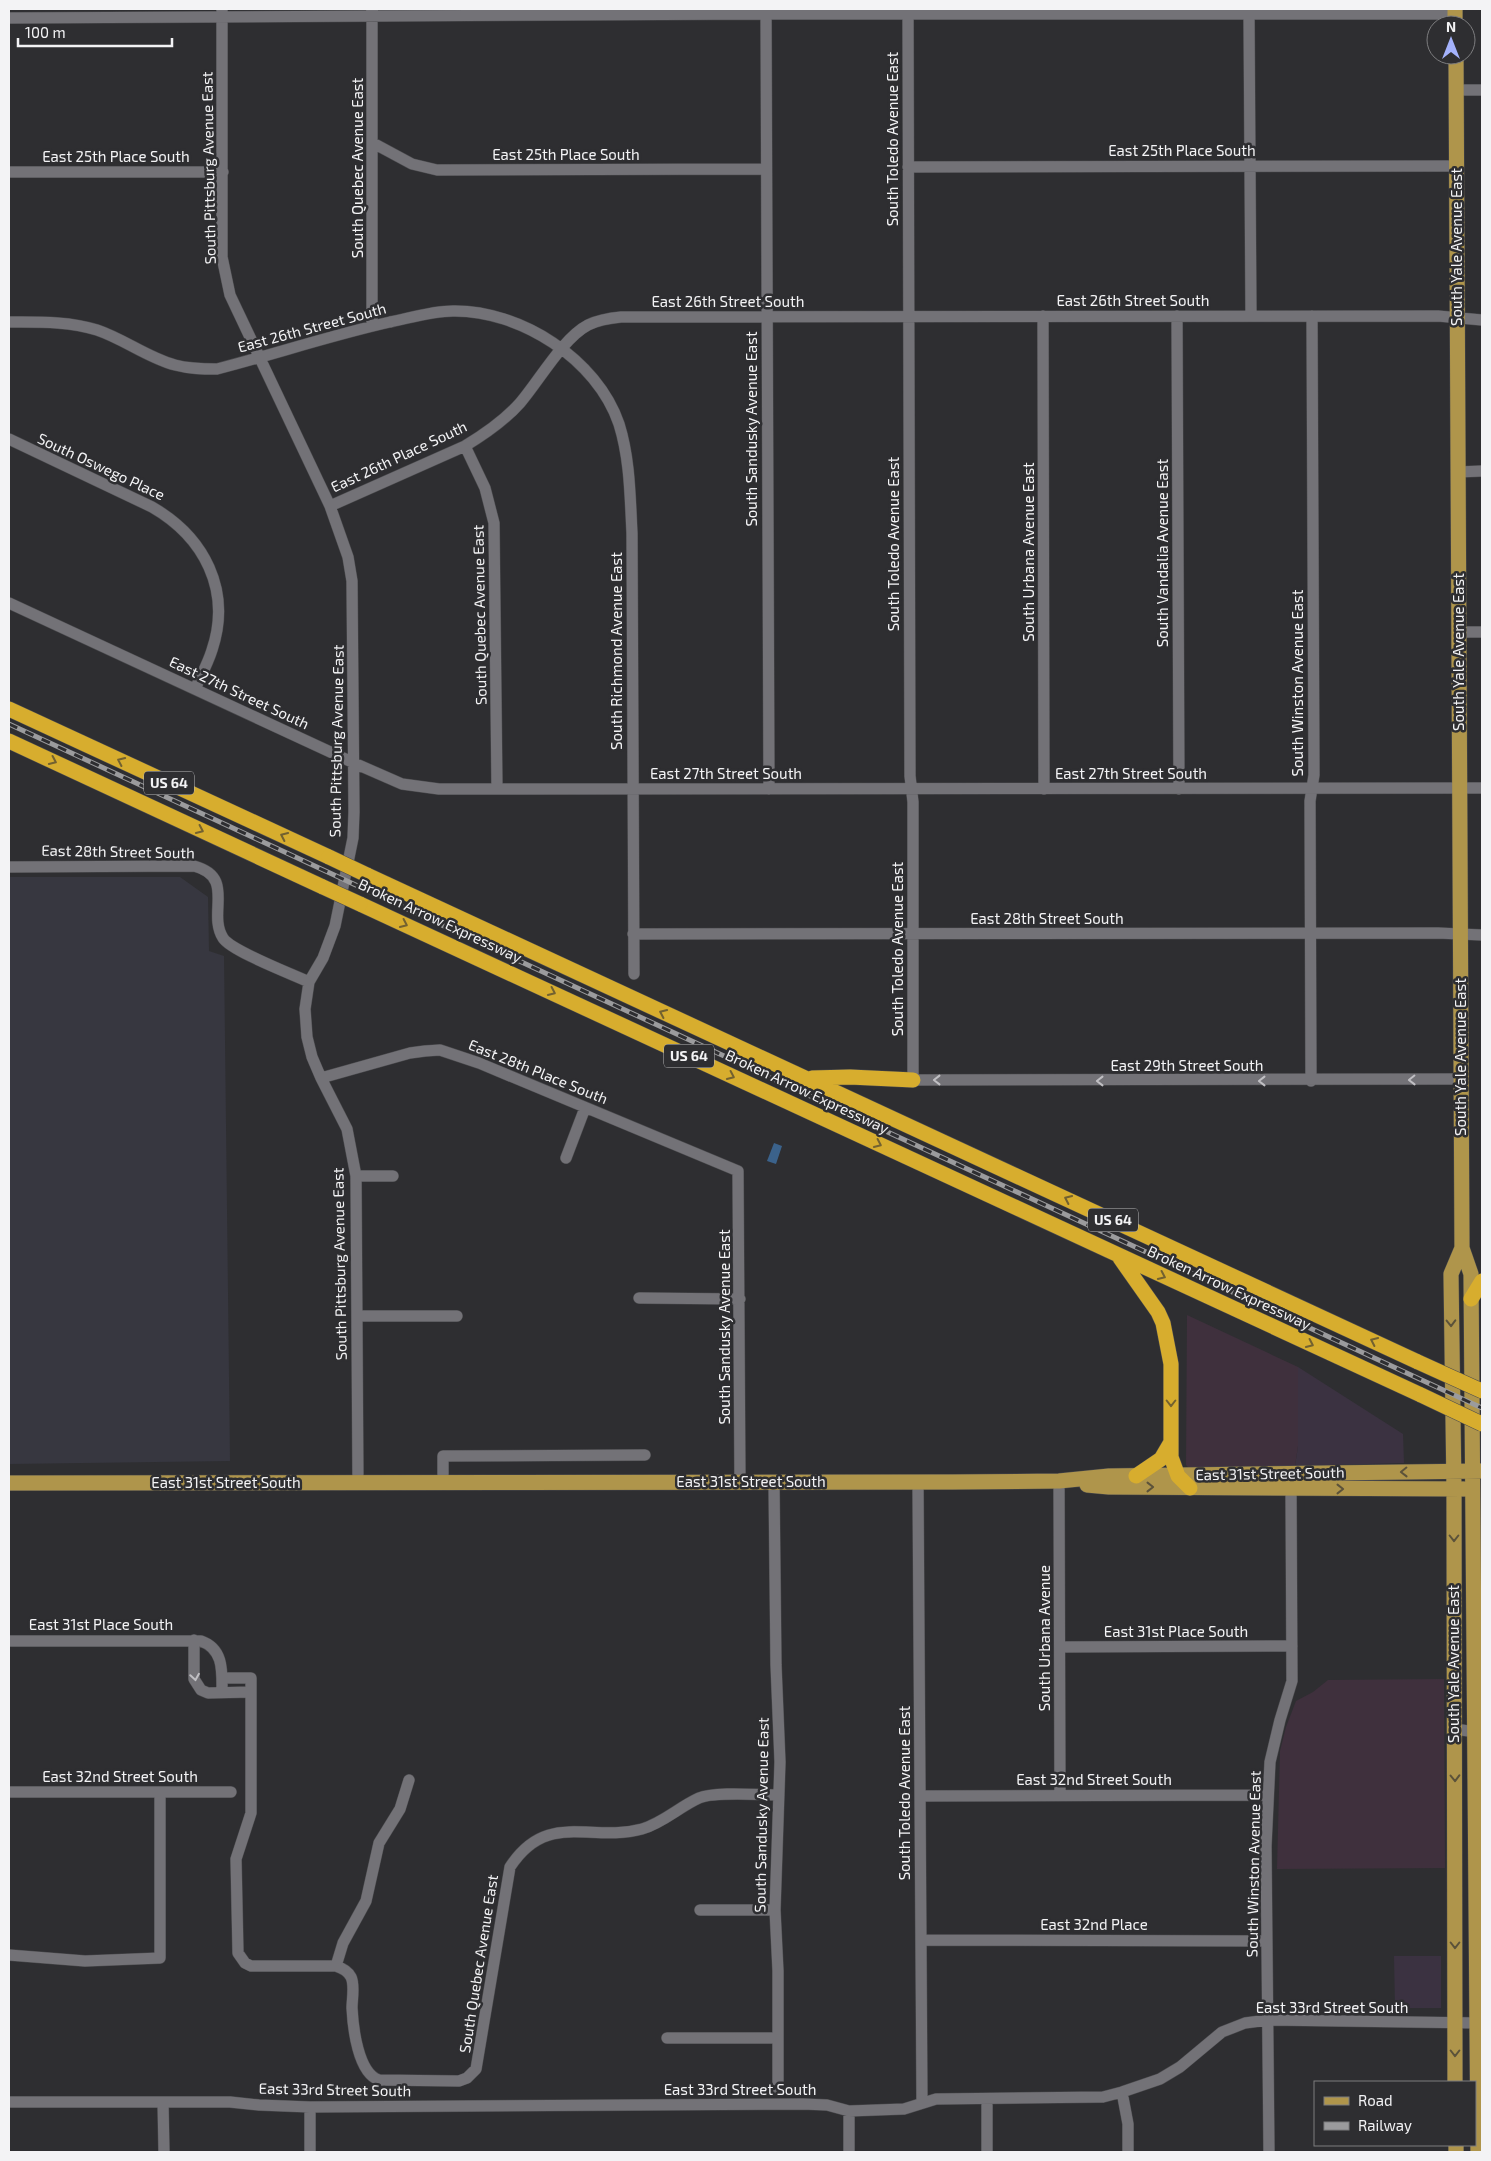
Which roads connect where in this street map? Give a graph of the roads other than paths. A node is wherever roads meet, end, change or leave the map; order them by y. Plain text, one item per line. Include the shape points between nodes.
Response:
1 (766, 11) edge
2 (372, 12) edge
3 (908, 12) edge
4 (1056, 12) edge
5 (222, 13) edge
6 (1249, 14) junction
7 (1426, 16) edge
8 (9, 18) edge
9 (1456, 65) edge
10 (1456, 90) junction
11 (1482, 90) edge
12 (373, 143) junction
13 (1250, 166) junction
14 (1457, 166) junction
15 (908, 167) junction
16 (766, 168) junction
17 (9, 172) edge
18 (223, 172) junction
19 (1043, 316) junction
20 (1178, 316) junction
21 (1251, 316) junction
22 (1312, 316) junction
23 (767, 317) junction
24 (908, 317) junction
25 (1457, 318) junction
26 (1482, 320) edge
27 (9, 322) edge
28 (372, 326) junction
29 (562, 349) junction
30 (259, 358) junction
31 (9, 439) edge
32 (465, 446) junction
33 (1458, 472) junction
34 (1482, 472) edge
35 (330, 506) junction
36 (9, 603) edge
37 (1458, 632) junction
38 (1482, 632) edge
39 (195, 688) junction
40 (9, 708) edge
41 (9, 741) edge
42 (354, 763) junction
43 (911, 788) junction
44 (1312, 788) junction
45 (1460, 788) junction
46 (1482, 788) edge
47 (497, 789) junction
48 (1044, 789) junction
49 (1179, 789) junction
50 (633, 790) junction
51 (769, 790) junction
52 (9, 867) edge
53 (633, 934) junction
54 (914, 934) junction
55 (1310, 934) junction
56 (1460, 934) junction
57 (1482, 935) edge
58 (634, 974) dead end
59 (309, 982) junction
60 (320, 1078) junction
61 (808, 1078) junction
62 (1461, 1079) junction
63 (913, 1080) junction
64 (1311, 1080) junction
65 (585, 1108) junction
66 (566, 1158) dead end
67 (738, 1171) joint
68 (356, 1176) junction
69 (393, 1176) dead end
70 (1462, 1248) junction
71 (1118, 1256) junction
72 (1482, 1281) edge
73 (639, 1298) dead end
74 (740, 1299) junction
75 (1471, 1299) junction
76 (357, 1316) junction
77 (457, 1316) dead end
78 (1482, 1391) edge
79 (1482, 1424) edge
80 (1171, 1442) junction
81 (645, 1455) dead end
82 (1477, 1471) edge
83 (1453, 1472) junction
84 (1136, 1476) junction
85 (1178, 1476) junction
86 (740, 1482) junction
87 (774, 1482) junction
88 (1058, 1482) junction
89 (9, 1483) edge
90 (358, 1483) junction
91 (444, 1483) junction
92 (918, 1483) junction
93 (1190, 1488) junction
94 (1291, 1489) junction
95 (1478, 1489) edge
96 (1454, 1490) junction
97 (194, 1640) junction
98 (9, 1641) edge
99 (1292, 1646) junction
100 (1061, 1647) junction
101 (222, 1678) junction
102 (222, 1692) junction
103 (251, 1692) junction
104 (1454, 1730) junction
105 (1478, 1733) edge
106 (409, 1780) dead end
107 (9, 1792) edge
108 (231, 1792) dead end
109 (160, 1793) junction
110 (779, 1795) junction
111 (1060, 1795) junction
112 (1268, 1795) junction
113 (920, 1796) junction
114 (700, 1910) dead end
115 (775, 1910) junction
116 (921, 1940) junction
117 (1267, 1940) junction
118 (9, 1955) edge
119 (336, 1966) junction
120 (1268, 2020) junction
121 (1455, 2023) junction
122 (1478, 2023) junction
123 (667, 2038) dead end
124 (778, 2038) junction
125 (1455, 2081) edge
126 (778, 2089) dead end
127 (1122, 2092) junction
128 (987, 2099) junction
129 (1478, 2100) edge
130 (9, 2102) edge
131 (164, 2102) junction
132 (922, 2102) junction
133 (310, 2106) junction
134 (849, 2111) junction
135 (164, 2152) edge
136 (310, 2152) edge
137 (849, 2152) edge
138 (987, 2152) edge
139 (1128, 2152) edge
140 (1269, 2152) edge
141 (1478, 2152) edge

1 - 2 street
1 - 3 street
1 - 16 street, South Sandusky Avenue East
2 - 5 street
2 - 12 street, South Quebec Avenue East
3 - 4 street
3 - 15 street, South Toledo Avenue East
4 - 6 street
5 - 8 street
5 - 18 street, South Pittsburg Avenue East
6 - 7 street
6 - 13 street
9 - 10 main road, South Yale Avenue East
10 - 11 street
10 - 14 main road, South Yale Avenue East
12 - 16 street, East 25th Place South via 412,164 437,170
12 - 28 street, South Quebec Avenue East
13 - 14 street, East 25th Place South
13 - 15 street, East 25th Place South
13 - 21 street
14 - 25 main road, South Yale Avenue East
15 - 24 street, South Toledo Avenue East
16 - 23 street, South Sandusky Avenue East
17 - 18 street, East 25th Place South
18 - 30 street, South Pittsburg Avenue East via 225,272 230,295
19 - 20 street, East 26th Street South
19 - 24 street, East 26th Street South
19 - 48 street, South Urbana Avenue East
20 - 21 street, East 26th Street South
20 - 49 street, South Vandalia Avenue East
21 - 22 street, East 26th Street South
22 - 25 street, East 26th Street South
22 - 44 street, South Winston Avenue East
23 - 24 street, East 26th Street South
23 - 29 street, East 26th Street South via 606,319 588,324
23 - 51 street, South Sandusky Avenue East
24 - 43 street, South Toledo Avenue East
25 - 26 street, East 26th Street South
25 - 33 main road, South Yale Avenue East
27 - 30 street, East 26th Street South via 82,326 173,364 194,369 218,369
28 - 29 street, East 26th Street South via 453,311 473,313 516,323
28 - 30 street, East 26th Street South
29 - 32 street, East 26th Place South via 507,416
29 - 50 street, South Richmond Avenue East via 605,395 618,422 630,472
30 - 35 street, South Pittsburg Avenue East
31 - 39 street, South Oswego Place via 152,507 186,531 197,545 214,580 218,614 212,651
32 - 35 street, East 26th Place South
32 - 47 street, South Quebec Avenue East via 485,488 494,523
33 - 34 street
33 - 37 main road, South Yale Avenue East
35 - 42 street, South Pittsburg Avenue East via 348,558 352,581
36 - 39 street, East 27th Street South
37 - 38 street
37 - 45 main road, South Yale Avenue East
39 - 42 street, East 27th Street South
61 -> 40 highway, Broken Arrow Expressway / US 64, bridge
41 -> 71 highway, Broken Arrow Expressway / US 64, bridge
42 - 47 street, East 27th Street South via 402,784 439,789
42 - 59 street, South Pittsburg Avenue East via 353,838 335,926 323,958
43 - 48 street, East 27th Street South
43 - 51 street, East 27th Street South
43 - 54 street, South Toledo Avenue East
44 - 45 street, East 27th Street South
44 - 49 street, East 27th Street South
44 - 55 street, South Winston Avenue East
45 - 46 street, East 27th Street South
45 - 56 main road, South Yale Avenue East
47 - 50 street, East 27th Street South
48 - 49 street, East 27th Street South
50 - 51 street, East 27th Street South
50 - 53 street, South Richmond Avenue East
52 - 59 street, East 28th Street South via 200,868 212,875 218,887 219,928 223,939 236,949
53 - 54 street, East 28th Street South
53 - 58 street, South Richmond Avenue East
54 - 55 street, East 28th Street South
54 - 63 street, South Toledo Avenue East
55 - 56 street, East 28th Street South
55 - 64 street, South Winston Avenue East
56 - 57 street, East 28th Street South
56 - 62 main road, South Yale Avenue East
59 - 60 street, South Pittsburg Avenue East via 305,1009 307,1037
60 - 65 street, East 28th Place South via 410,1053 440,1050
60 - 68 street, South Pittsburg Avenue East via 347,1129
61 - 63 highway
78 -> 61 highway, Broken Arrow Expressway / US 64, bridge
62 -> 64 street, East 29th Street South
62 - 70 main road, South Yale Avenue East
64 -> 63 street, East 29th Street South
65 - 66 street
65 - 67 street, East 28th Place South
67 - 74 street, South Sandusky Avenue East
68 - 69 street
68 - 76 street, South Pittsburg Avenue East
70 - 75 main road, South Yale Avenue East via 1471,1274
70 -> 83 main road, South Yale Avenue East via 1451,1274
71 -> 79 highway, Broken Arrow Expressway / US 64, bridge
71 -> 80 highway via 1158,1312 1167,1337 1171,1364
72 - 75 highway
73 - 74 street
74 - 86 street, South Sandusky Avenue East
75 - 82 main road, South Yale Avenue East
76 - 77 street
76 - 90 street, South Pittsburg Avenue East
80 - 84 highway via 1161,1459
80 - 85 highway via 1173,1466
81 - 91 street via 443,1456
82 - 83 main road, East 31st Street South
82 - 95 main road, South Yale Avenue East
83 -> 85 main road, East 31st Street South
83 - 96 main road, South Yale Avenue East
84 - 85 main road, East 31st Street South
84 - 88 main road, East 31st Street South
85 - 93 highway
86 - 87 main road, East 31st Street South
86 - 91 main road, East 31st Street South
87 - 92 main road, East 31st Street South
87 - 110 street, South Sandusky Avenue East
88 - 92 main road, East 31st Street South
88 -> 93 main road, East 31st Street South via 1109,1487
88 - 100 street, South Urbana Avenue
89 - 90 main road, East 31st Street South
90 - 91 main road, East 31st Street South
92 - 113 street, South Toledo Avenue East
93 - 94 main road, East 31st Street South
94 -> 96 main road, East 31st Street South
94 - 99 street, South Winston Avenue East
95 - 96 main road, East 31st Street South
95 - 105 main road, South Yale Avenue East
96 -> 104 main road, South Yale Avenue East
97 - 98 street, East 31st Place South
97 - 101 street, East 31st Place South via 208,1643 214,1649 220,1660
97 -> 102 street, East 31st Place South via 194,1679 197,1686 208,1693
99 - 100 street, East 31st Place South
99 - 112 street, South Winston Avenue East via 1292,1680 1274,1742
100 - 111 street, South Urbana Avenue
101 - 102 street, East 31st Place South
101 - 103 street via 250,1678
102 - 103 street
103 - 119 street via 250,1813 236,1859 238,1953 245,1963 258,1967
104 - 105 street
104 -> 121 main road, South Yale Avenue East
105 - 122 main road, South Yale Avenue East
106 - 119 street via 400,1809 379,1843 366,1901 343,1943
107 - 109 street, East 32nd Street South
108 - 109 street, East 32nd Street South
109 - 118 street via 160,1958 85,1962
110 - 115 street, South Sandusky Avenue East
110 - 119 street, South Quebec Avenue East via 700,1797 644,1828 629,1832 565,1831 538,1838 528,1845 510,1867 476,2069 467,2078 459,2081 386,2081 373,2078 360,2057 355,2035 352,1978
111 - 112 street, East 32nd Street South
111 - 113 street, East 32nd Street South
112 - 117 street, South Winston Avenue East
113 - 116 street, South Toledo Avenue East
114 - 115 street
115 - 124 street, South Sandusky Avenue East
116 - 117 street, East 32nd Place
116 - 132 street, South Toledo Avenue East
117 - 120 street, South Winston Avenue East
120 - 121 street, East 33rd Street South
120 - 127 street, East 33rd Street South via 1245,2023 1222,2032 1180,2067
120 - 140 street, South Winston Avenue East
121 - 122 street, East 33rd Street South
121 -> 125 main road, South Yale Avenue East
122 - 129 main road, South Yale Avenue East
123 - 124 street
124 - 126 street, South Sandusky Avenue East
127 - 128 street, East 33rd Street South via 1085,2098
127 - 139 street via 1128,2124
128 - 132 street, East 33rd Street South
128 - 138 street
129 - 141 main road, South Yale Avenue East
130 - 131 street, East 33rd Street South
131 - 133 street, East 33rd Street South
131 - 135 street
132 - 134 street, East 33rd Street South via 904,2109
133 - 134 street, East 33rd Street South via 803,2104 827,2105
133 - 136 street
134 - 137 street

